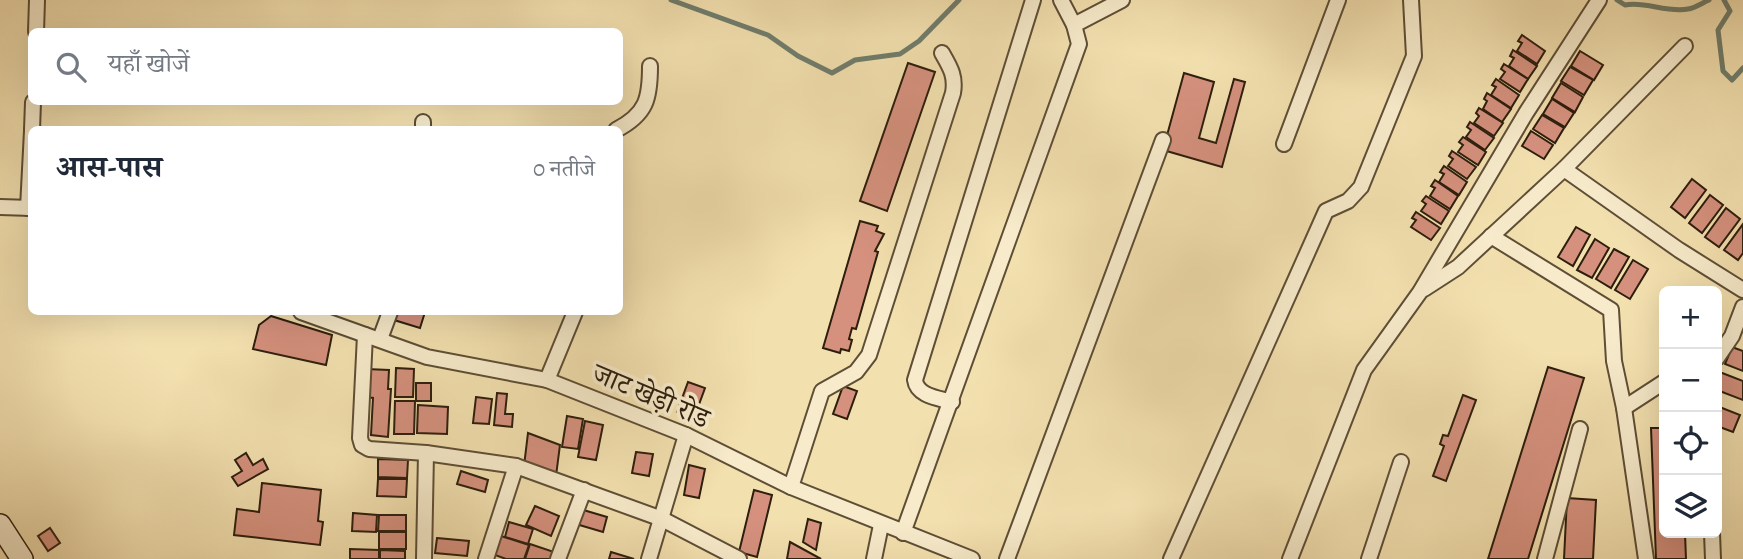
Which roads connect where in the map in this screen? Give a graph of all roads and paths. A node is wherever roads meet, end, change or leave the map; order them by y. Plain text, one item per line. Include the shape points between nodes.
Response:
1 (37, 0) edge
2 (1033, 0) edge
3 (1060, 0) edge
4 (1122, 0) edge
5 (1338, 0) edge
6 (1412, 0) edge
7 (1599, 0) edge
8 (1074, 25) junction
9 (36, 28) edge
10 (1685, 46) dead end
11 (942, 53) dead end
12 (650, 66) dead end
13 (33, 105) edge
14 (32, 126) edge
15 (623, 126) edge
16 (1163, 140) dead end
17 (1284, 144) dead end
18 (1564, 169) junction
19 (0, 207) edge
20 (28, 208) edge
21 (1491, 236) junction
22 (1743, 290) edge
23 (1420, 292) junction
24 (1743, 307) edge
25 (310, 315) edge
26 (388, 315) edge
27 (574, 315) edge
28 (373, 337) junction
29 (1722, 351) edge
30 (547, 380) junction
31 (1659, 385) edge
32 (952, 402) junction
33 (1624, 408) junction
34 (1580, 429) dead end
35 (686, 435) junction
36 (426, 453) junction
37 (1401, 462) dead end
38 (516, 466) junction
39 (791, 487) junction
40 (584, 490) junction
41 (662, 519) junction
42 (881, 524) junction
43 (0, 525) edge
44 (1554, 530) junction
45 (903, 533) junction
46 (1712, 538) edge
47 (22, 559) edge
48 (424, 559) edge
49 (486, 559) edge
50 (558, 559) edge
51 (649, 559) edge
52 (739, 559) edge
53 (874, 559) edge
54 (972, 559) edge
55 (1007, 559) edge
56 (1171, 559) edge
57 (1290, 559) edge
58 (1369, 559) edge
59 (1545, 559) edge
60 (1555, 559) edge
61 (1646, 559) edge
62 (1713, 559) edge

1 - 9 street
2 - 32 street via 915,380 919,391
3 - 8 street
4 - 8 street
5 - 17 street
6 - 56 street via 1414,55 1362,187 1348,201 1326,211
7 - 23 street
8 - 32 street via 1079,44
10 - 18 street
11 - 39 street via 953,71 953,93 869,355 856,372 822,391
12 - 15 street via 647,100
13 - 14 street
16 - 55 street
18 - 21 street
18 - 22 street
19 - 20 street
21 - 23 street via 1458,267
21 - 33 street via 1611,310 1614,361
23 - 57 street via 1364,370
24 - 29 street
25 - 28 street, जाट खेड़ी रोड
26 - 28 street
27 - 30 street
28 - 30 street, जाट खेड़ी रोड via 427,357
28 - 36 street via 362,445
30 - 35 street, जाट खेड़ी रोड
31 - 33 street
32 - 45 street
33 - 61 street
34 - 44 street
35 - 39 street, जाट खेड़ी रोड
35 - 41 street
36 - 38 street
36 - 48 street
37 - 58 street
38 - 40 street
38 - 49 street
39 - 42 street, जाट खेड़ी रोड
40 - 41 street
40 - 50 street
41 - 51 street
41 - 52 street
42 - 45 street, जाट खेड़ी रोड
42 - 53 street
43 - 47 street
44 - 59 street
44 - 60 street
45 - 54 street, जाट खेड़ी रोड
46 - 62 street

